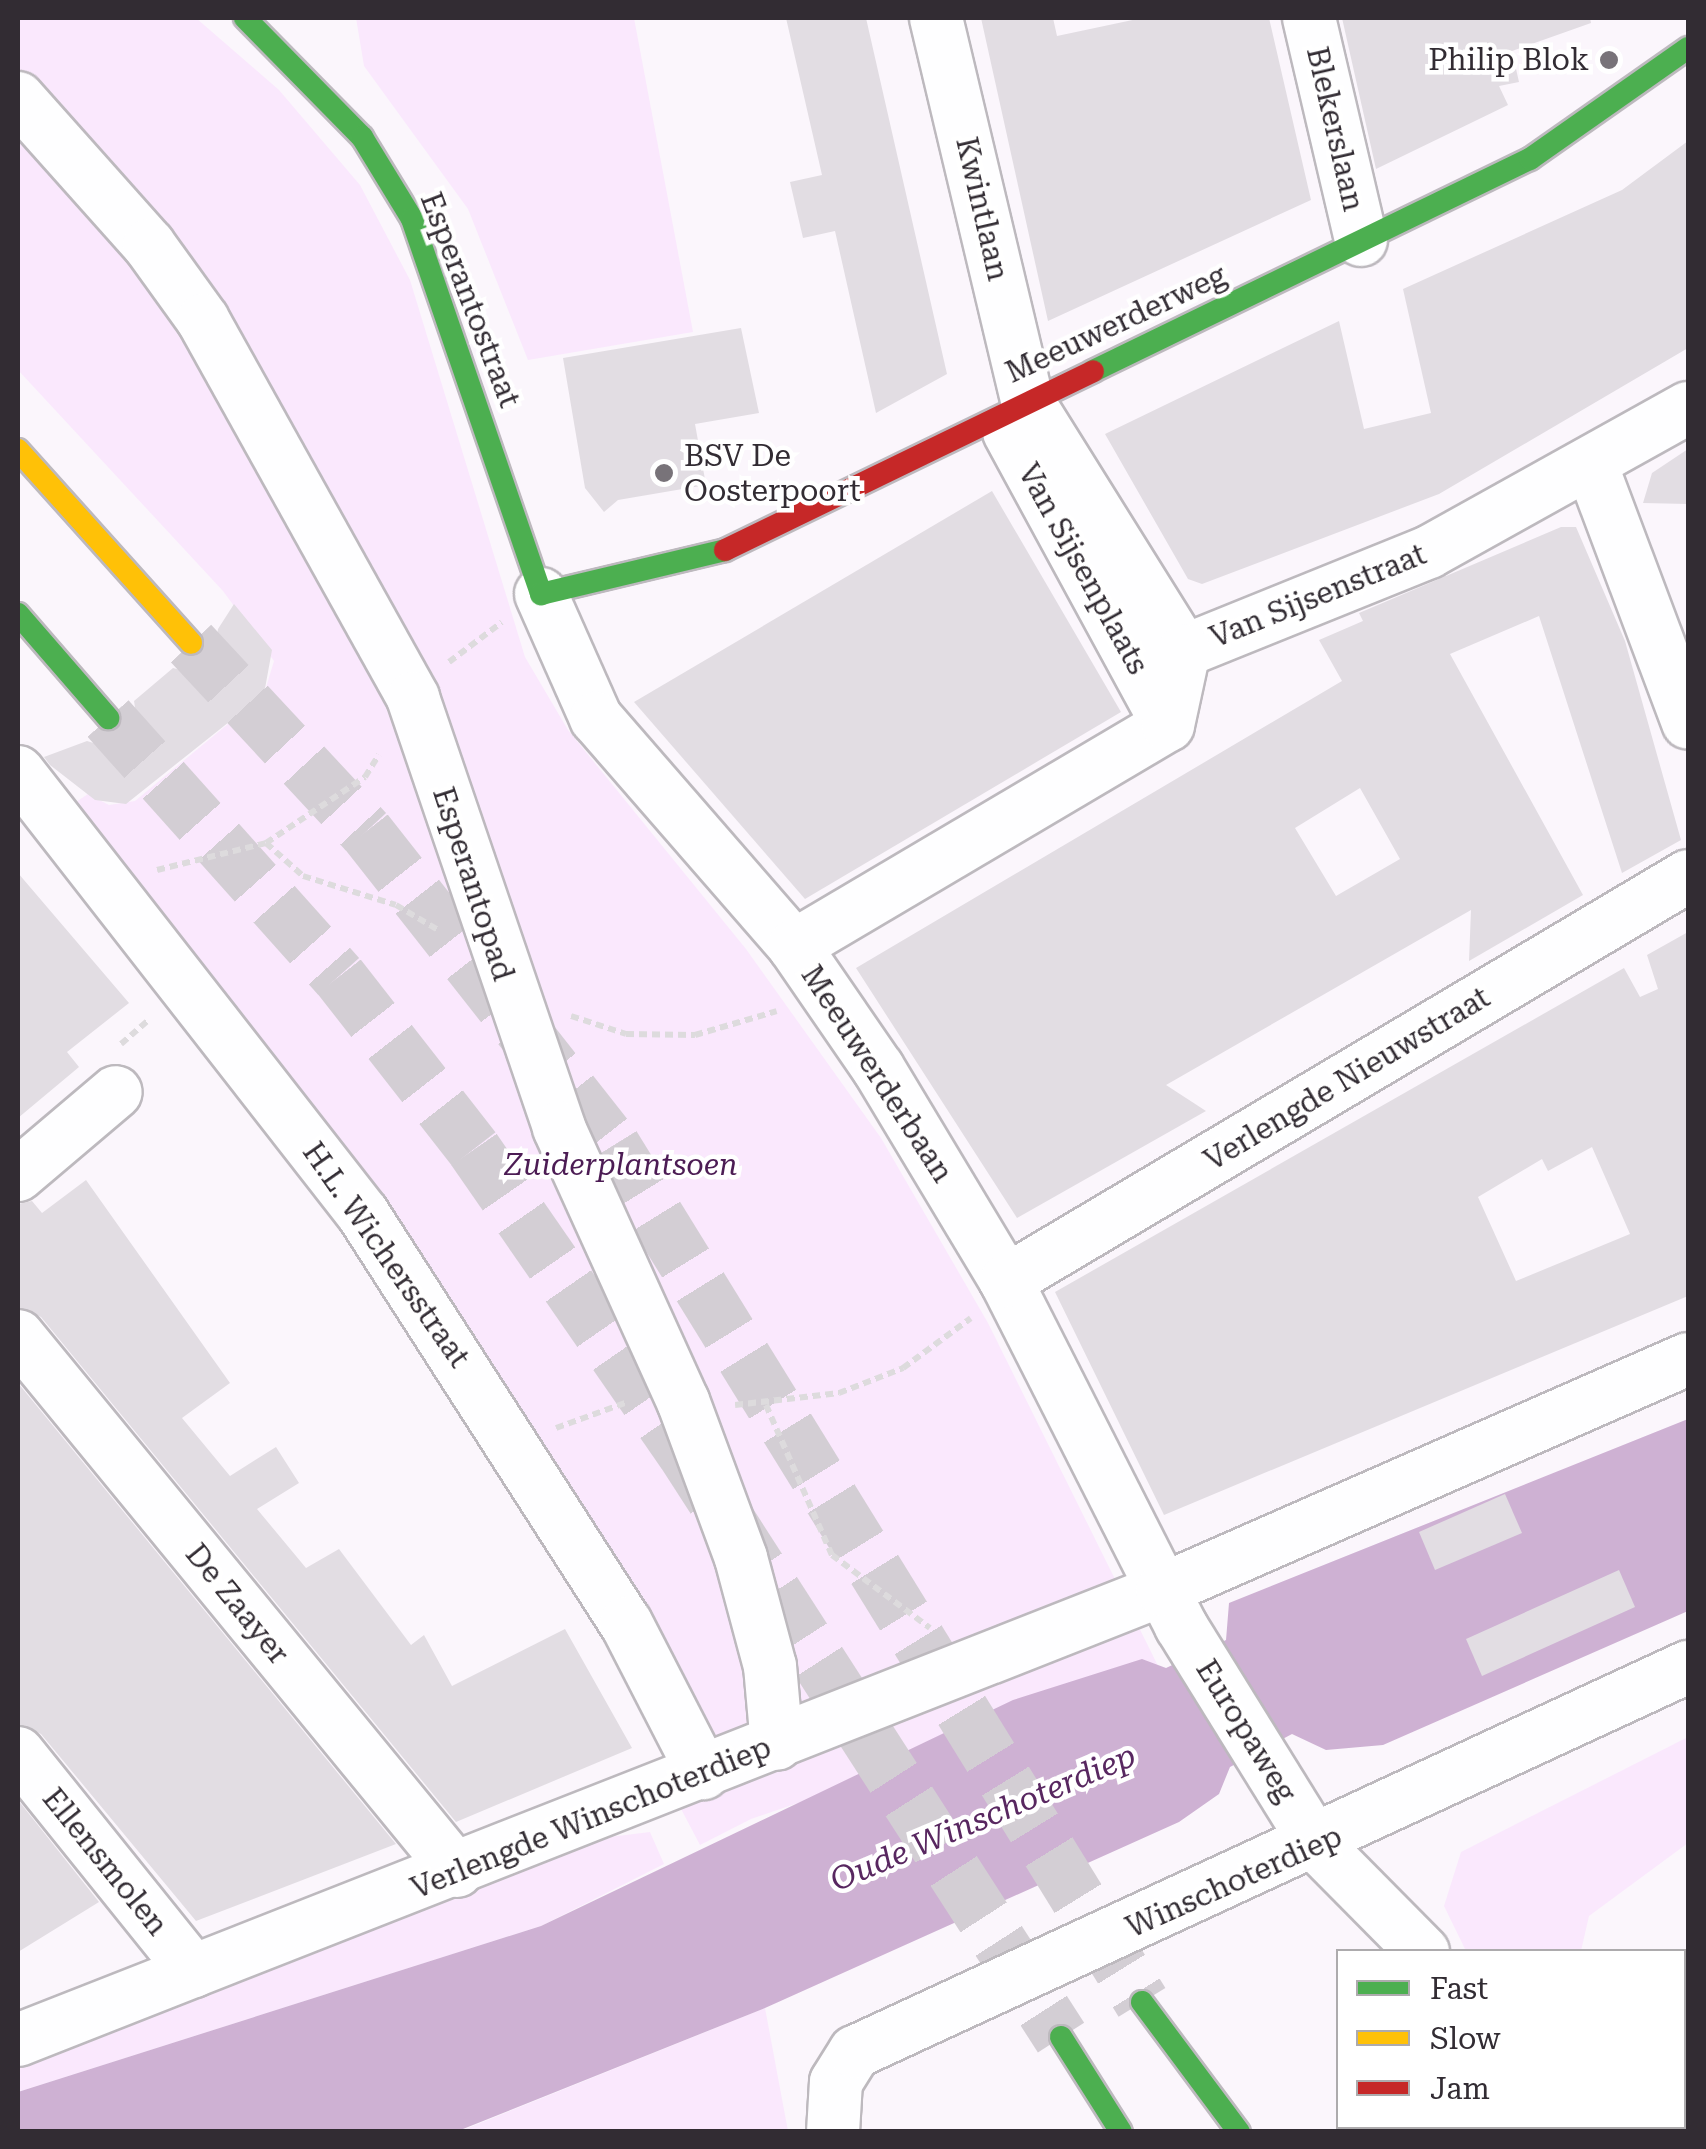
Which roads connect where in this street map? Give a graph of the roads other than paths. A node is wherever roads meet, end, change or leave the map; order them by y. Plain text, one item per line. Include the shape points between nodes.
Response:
1 (245, 18) edge
2 (936, 18) edge
3 (1309, 18) edge
4 (1688, 48) edge
5 (18, 98) edge
6 (1361, 240) junction
7 (1013, 406) junction
8 (1688, 408) edge
9 (18, 450) edge
10 (1592, 468) junction
11 (541, 594) junction
12 (18, 614) edge
13 (192, 643) tunnel mouth
14 (1184, 651) junction
15 (108, 718) tunnel mouth
16 (1688, 723) edge
17 (1168, 725) junction
18 (18, 772) edge
19 (1688, 876) edge
20 (794, 946) junction
21 (116, 1092) road end
22 (18, 1175) edge
23 (1006, 1281) junction
24 (18, 1336) edge
25 (1688, 1359) edge
26 (1172, 1608) junction
27 (1688, 1668) edge
28 (777, 1744) junction
29 (18, 1752) edge
30 (703, 1773) junction
31 (1316, 1845) junction
32 (458, 1871) junction
33 (1420, 1949) edge
34 (194, 1971) junction
35 (1061, 2037) tunnel mouth
36 (18, 2040) edge
37 (833, 2132) edge
38 (1121, 2132) edge
39 (1224, 2132) edge
40 (1238, 2132) edge

1 - 11 main road, Esperantostraat via 362,137 412,219
2 - 7 street, Kwintlaan
3 - 6 street, Blekerslaan
4 - 6 main road, Meeuwerderweg via 1646,86 1530,159
5 - 28 street, Esperantopad via 149,245 203,320 412,698 559,1128 683,1401 760,1612
6 - 7 main road, Meeuwerderweg
7 - 11 main road, Meeuwerderweg via 728,549
7 - 14 street, Van Sijsenplaats
7 - 17 street, Van Sijsenplaats
8 - 10 street, Van Sijsenstraat
9 - 13 main road
10 - 14 street, Van Sijsenstraat via 1429,552
10 - 16 street
11 - 20 street, Meeuwerderbaan via 596,718
12 - 15 main road
14 - 17 street, Van Sijsenstraat
17 - 20 street
18 - 30 street, H.L. Wichersstraat via 364,1214 520,1448
19 - 23 street, Verlengde Nieuwstraat
20 - 23 street, Meeuwerderbaan
21 - 22 street
23 - 26 street, Meeuwerderbaan
24 - 32 street, De Zaayer
25 - 26 street
26 - 28 street, Verlengde Winschoterdiep via 988,1660
26 - 31 street, Europaweg
27 - 31 street, Winschoterdiep
28 - 30 street, Verlengde Winschoterdiep
29 - 34 street, Ellensmolen
30 - 32 street, Verlengde Winschoterdiep
31 - 33 street, Europaweg
31 - 37 street, Winschoterdiep via 854,2052 836,2082
32 - 34 street, Verlengde Winschoterdiep
34 - 36 street, Verlengde Winschoterdiep
35 - 38 main road
39 - 40 main road via 1142,2002

